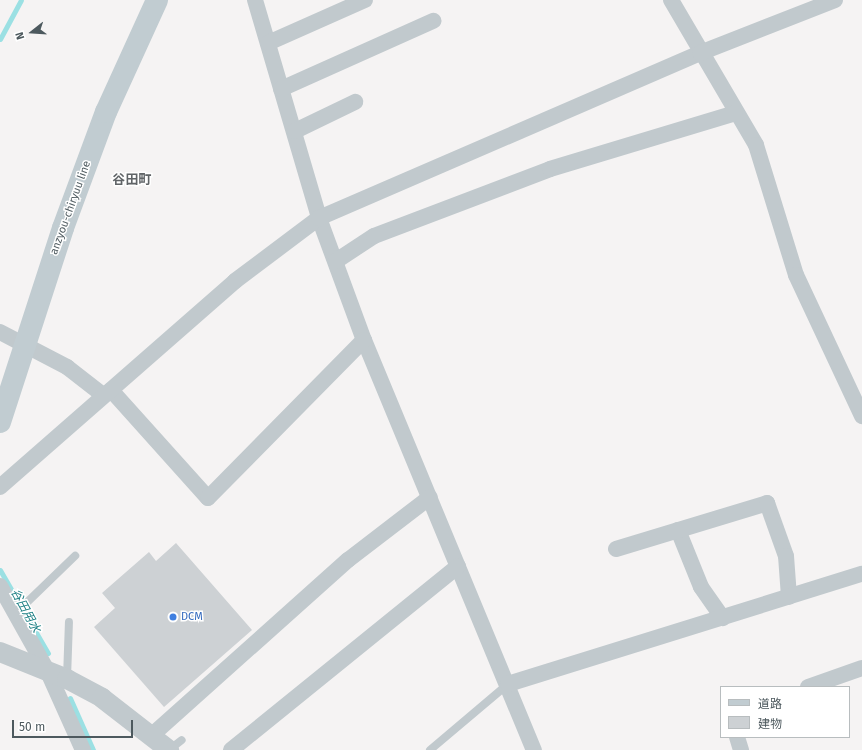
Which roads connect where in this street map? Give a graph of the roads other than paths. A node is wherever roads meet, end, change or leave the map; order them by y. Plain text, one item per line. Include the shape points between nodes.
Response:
1 (157, 0) edge
2 (256, 0) edge
3 (365, 0) edge
4 (671, 0) edge
5 (835, 0) edge
6 (433, 21) dead end
7 (268, 43) junction
8 (700, 53) junction
9 (281, 90) junction
10 (355, 102) dead end
11 (736, 113) junction
12 (295, 131) junction
13 (320, 218) junction
14 (336, 262) junction
15 (0, 332) edge
16 (364, 340) junction
17 (24, 344) junction
18 (107, 393) junction
19 (862, 416) edge
20 (0, 422) edge
21 (0, 487) edge
22 (430, 497) junction
23 (678, 530) junction
24 (616, 549) dead end
25 (75, 556) dead end
26 (458, 566) junction
27 (862, 574) edge
28 (0, 586) edge
29 (789, 597) junction
30 (18, 610) junction
31 (723, 618) junction
32 (69, 622) dead end
33 (0, 652) edge
34 (862, 668) edge
35 (47, 670) junction
36 (67, 678) junction
37 (508, 684) junction
38 (811, 686) edge
39 (151, 736) junction
40 (737, 738) edge
41 (173, 747) edge
42 (83, 750) edge
43 (232, 750) edge
44 (430, 750) edge
45 (534, 750) edge
46 (741, 750) edge

1 - 17 main road, anzyou-chiryuu line via 106,112
2 - 7 street
3 - 7 street
4 - 8 street
5 - 8 street
6 - 9 street
7 - 9 street
8 - 11 street
8 - 13 street
9 - 12 street
10 - 12 street
11 - 14 street via 543,172 374,236
11 - 19 street via 756,145 796,275
12 - 13 street
13 - 14 street
13 - 18 street via 235,281
14 - 16 street
15 - 17 street
16 - 18 street via 208,498
16 - 22 street
17 - 18 street via 67,367
17 - 20 main road, anzyou-chiryuu line
18 - 21 street
22 - 26 street
22 - 39 street via 348,560
23 - 24 street
23 - 29 street via 767,503 786,556
23 - 31 street via 701,587
25 - 30 lane
26 - 37 street
26 - 43 street
27 - 29 street
28 - 30 street
29 - 31 street
30 - 35 street
31 - 37 street
32 - 36 lane
33 - 35 street
34 - 38 street
35 - 36 street
35 - 42 street
36 - 39 street via 125,714
37 - 44 lane
37 - 45 street
39 - 41 street
40 - 46 street

